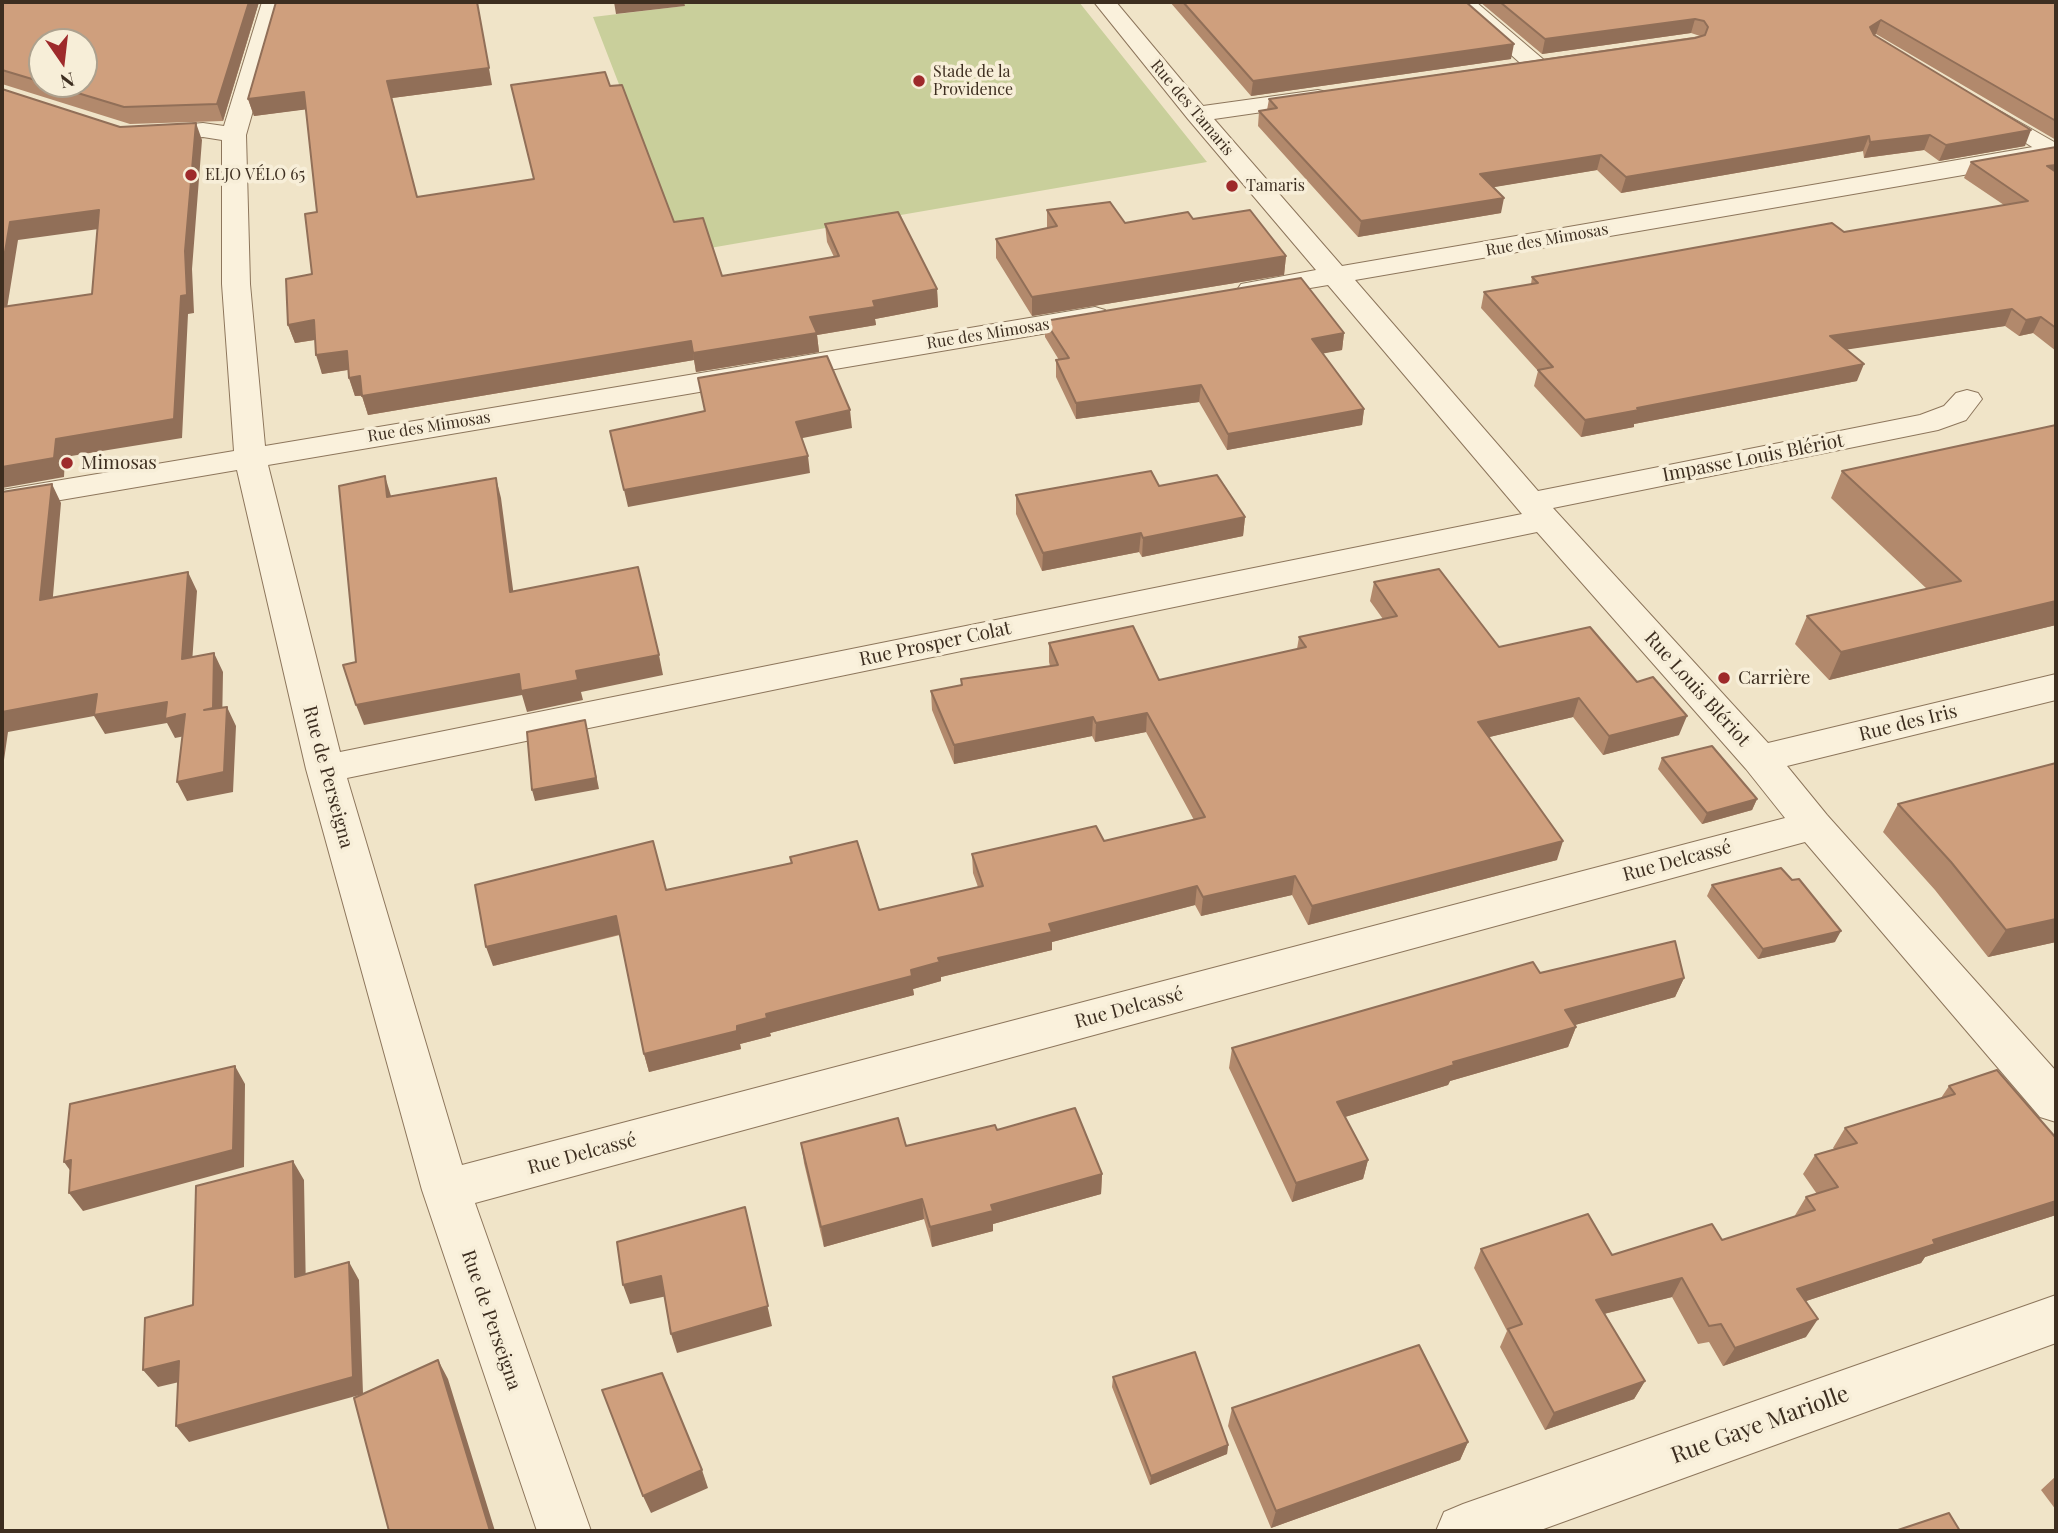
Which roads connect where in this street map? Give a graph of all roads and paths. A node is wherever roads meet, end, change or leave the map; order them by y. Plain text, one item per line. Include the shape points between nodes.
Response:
1 (273, 2) edge
2 (1105, 2) edge
3 (1463, 2) edge
4 (1562, 61) edge
5 (1536, 65) junction
6 (1509, 69) edge
7 (1346, 93) edge
8 (1972, 100) edge
9 (1197, 114) junction
10 (128, 135) edge
11 (234, 135) junction
12 (2050, 156) edge
13 (1336, 277) junction
14 (1224, 295) edge
15 (1128, 311) edge
16 (1966, 399) dead end
17 (250, 456) junction
18 (2, 500) edge
19 (1538, 511) junction
20 (2056, 687) edge
21 (1760, 759) junction
22 (325, 769) junction
23 (1813, 825) junction
24 (2056, 1103) edge
25 (446, 1190) junction
26 (2056, 1319) edge
27 (564, 1531) edge
28 (1463, 1531) edge

1 - 11 street, Rue de Perseigna
2 - 9 street, Rue des Tamaris
3 - 5 street
4 - 5 street
5 - 6 street
7 - 9 street
8 - 12 lane
9 - 13 street, Rue des Tamaris
10 - 11 street via 203,130
11 - 17 street, Rue de Perseigna via 236,284
12 - 13 street, Rue des Mimosas
13 - 14 street, Rue des Mimosas
13 - 19 street, Rue Louis Blériot
15 - 17 street, Rue des Mimosas
16 - 19 street, Impasse Louis Blériot via 1955,413 1927,423
17 - 18 street, Rue des Mimosas
17 - 22 street, Rue de Perseigna
19 - 21 street, Rue Louis Blériot
19 - 22 street, Rue Prosper Colat
20 - 21 street, Rue des Iris
21 - 23 street, Rue Louis Blériot
22 - 25 street, Rue de Perseigna
23 - 24 street, Rue Louis Blériot
23 - 25 street, Rue Delcassé
25 - 27 street, Rue de Perseigna
26 - 28 street, Rue Gaye Mariolle

